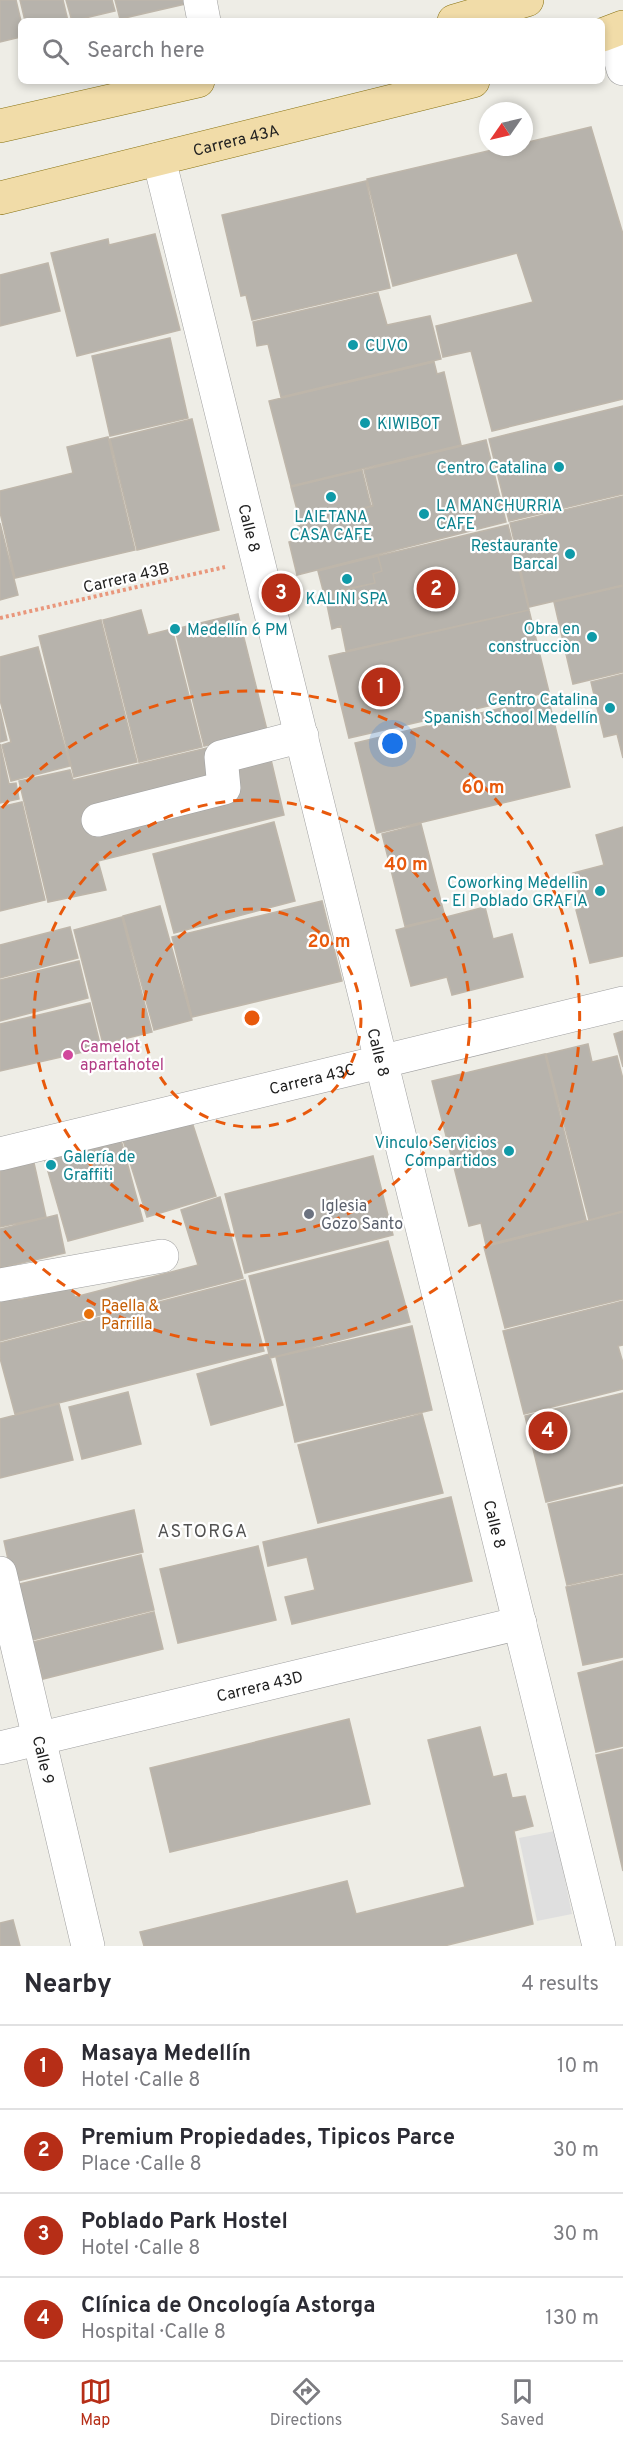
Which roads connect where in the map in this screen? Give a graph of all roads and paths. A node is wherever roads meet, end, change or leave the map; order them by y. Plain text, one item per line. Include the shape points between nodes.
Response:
1 (200, 0) edge
2 (527, 0) edge
3 (203, 18) edge
4 (464, 18) edge
5 (613, 31) edge
6 (623, 69) edge
7 (185, 84) edge
8 (461, 84) edge
9 (0, 126) edge
10 (159, 159) junction
11 (0, 198) edge
12 (258, 560) junction
13 (0, 618) edge
14 (302, 736) junction
15 (98, 820) dead end
16 (623, 1003) edge
17 (382, 1062) junction
18 (0, 1154) edge
19 (162, 1256) dead end
20 (0, 1285) edge
21 (0, 1573) edge
22 (520, 1623) junction
23 (40, 1738) junction
24 (0, 1748) edge
25 (88, 1946) edge
26 (599, 1946) edge

1 - 3 street
2 - 4 main road
5 - 6 street
7 - 9 main road
8 - 10 main road, Carrera 43A
10 - 11 main road, Carrera 43A
10 - 12 street, Calle 8
12 - 13 path, Carrera 43B
12 - 14 street, Calle 8
14 - 15 street via 221,757 224,788
14 - 17 street, Calle 8
16 - 17 street, Carrera 43C
17 - 18 street, Carrera 43C
17 - 22 street, Calle 8
19 - 20 street
21 - 23 street, Calle 9
22 - 23 street, Carrera 43D
22 - 26 street, Calle 8
23 - 24 street, Carrera 43D
23 - 25 street, Calle 9

